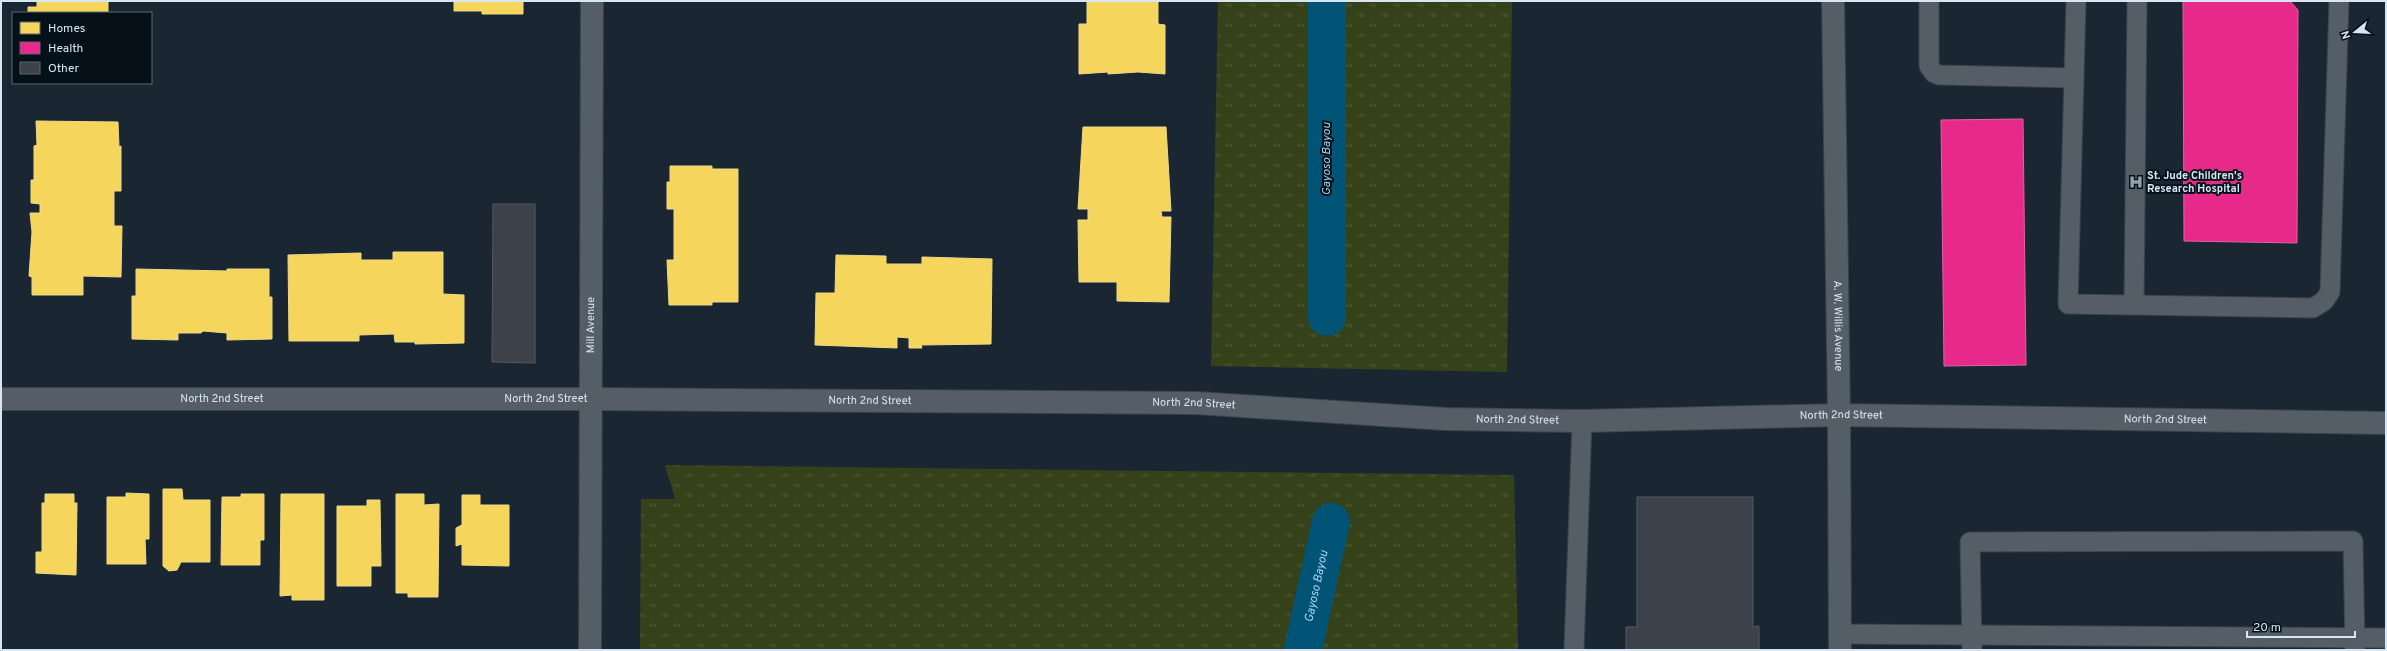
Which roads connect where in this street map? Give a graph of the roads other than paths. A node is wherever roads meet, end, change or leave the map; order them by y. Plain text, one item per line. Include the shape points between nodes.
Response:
1 (592, 1) edge
2 (1833, 1) edge
3 (1929, 1) edge
4 (2076, 1) edge
5 (2137, 1) edge
6 (2339, 1) edge
7 (2074, 78) junction
8 (2134, 304) junction
9 (1, 399) edge
10 (590, 399) junction
11 (1840, 415) junction
12 (1582, 421) junction
13 (2386, 423) edge
14 (2386, 638) edge
15 (1840, 642) edge
16 (1972, 643) edge
17 (2355, 644) edge
18 (590, 650) edge
19 (1574, 650) edge

1 - 10 street, Mill Avenue
2 - 11 street, A. W. Willis Avenue
3 - 7 lane via 1929,66 1934,73
4 - 7 lane
5 - 8 lane
6 - 8 lane via 2330,292 2324,301 2313,308
7 - 8 lane via 2068,304
9 - 10 street, North 2nd Street
10 - 12 street, North 2nd Street via 1196,403 1446,419
10 - 18 street, Mill Avenue
11 - 12 street, North 2nd Street
11 - 13 street, North 2nd Street
11 - 15 street, A. W. Willis Avenue
12 - 19 lane
14 - 17 lane
15 - 16 lane
16 - 17 lane
16 - 17 lane via 1970,542 2353,541

